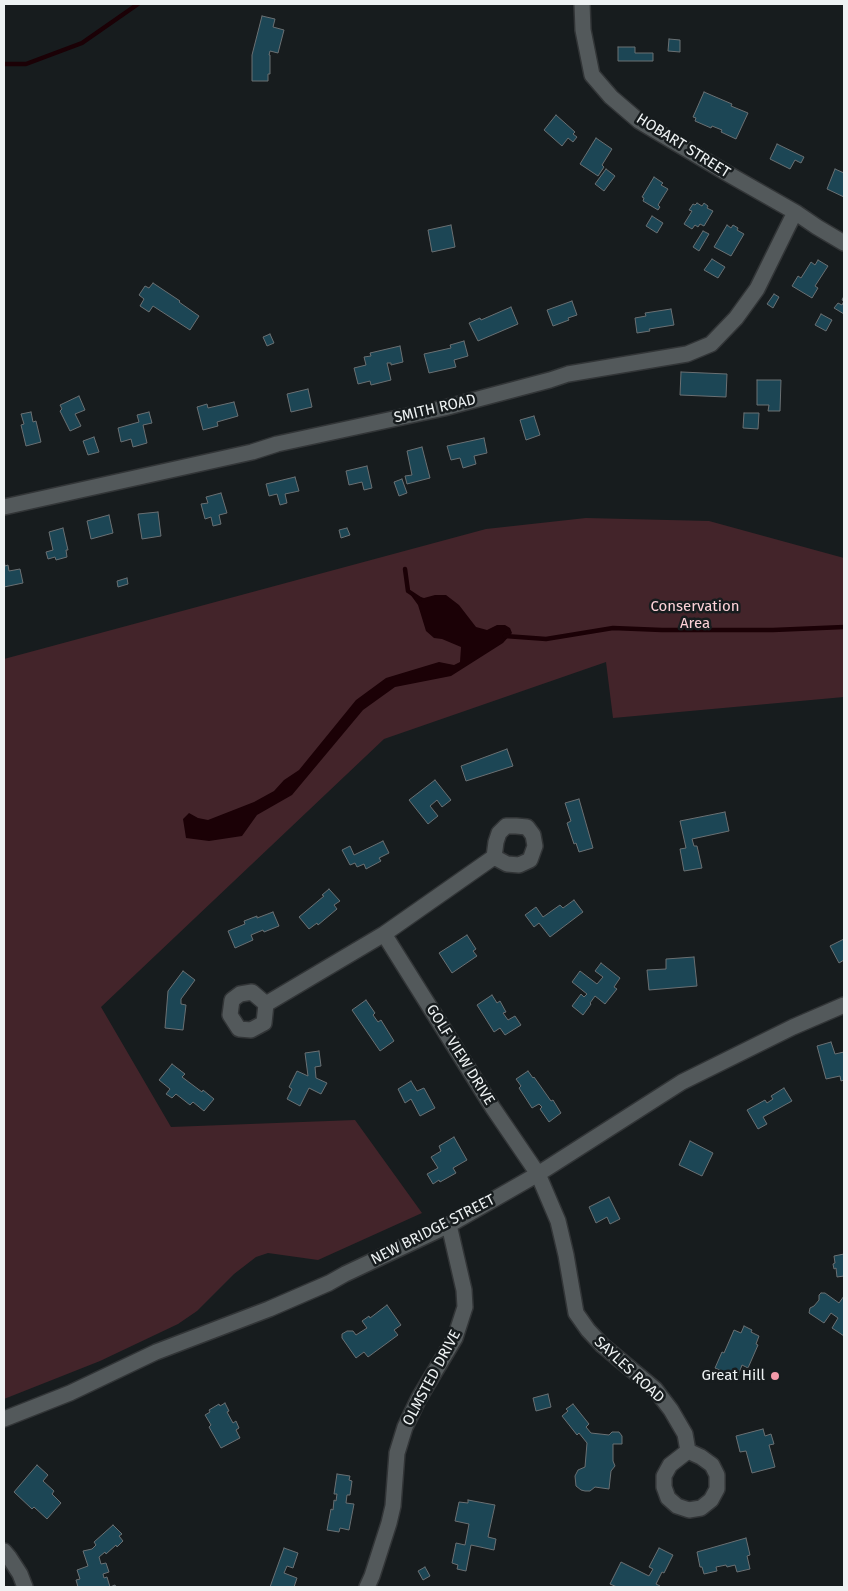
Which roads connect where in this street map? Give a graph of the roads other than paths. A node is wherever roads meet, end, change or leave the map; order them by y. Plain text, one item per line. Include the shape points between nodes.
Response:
1 (582, 4) edge
2 (795, 212) junction
3 (844, 243) edge
4 (4, 507) edge
5 (494, 857) dead end
6 (384, 934) junction
7 (266, 1004) dead end
8 (844, 1005) edge
9 (538, 1174) junction
10 (449, 1225) junction
11 (4, 1419) edge
12 (688, 1451) dead end
13 (4, 1551) edge
14 (25, 1587) edge
15 (367, 1587) edge

1 - 2 street, HOBART STREET via 592,75 611,97 639,121
2 - 3 street, HOBART STREET
2 - 4 street, SMITH ROAD via 757,289 736,318 711,344 687,354 568,374 444,408
5 - 6 street
6 - 7 street
6 - 9 street, GOLF VIEW DRIVE
8 - 9 street, NEW BRIDGE STREET via 793,1026 682,1082
9 - 10 street, NEW BRIDGE STREET
9 - 12 street, SAYLES ROAD via 558,1221 576,1313 602,1345 655,1389 685,1434
10 - 11 street, NEW BRIDGE STREET via 329,1283 156,1352 70,1393
10 - 15 street, OLMSTED DRIVE via 465,1307 455,1338 405,1427 397,1453 389,1523
13 - 14 street

